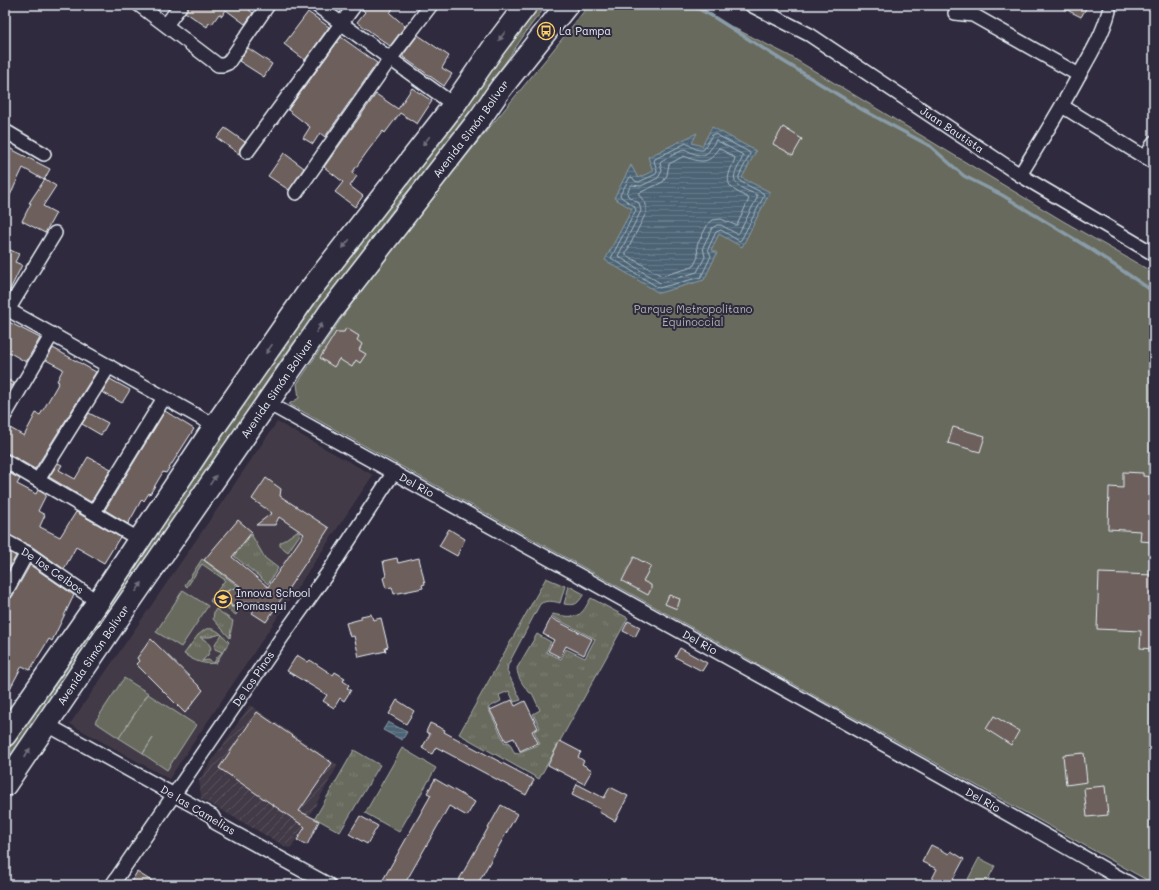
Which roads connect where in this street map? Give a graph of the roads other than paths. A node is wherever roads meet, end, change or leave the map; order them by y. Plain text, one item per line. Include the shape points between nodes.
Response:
1 (139, 5) edge
2 (181, 5) edge
3 (268, 5) edge
4 (316, 5) edge
5 (355, 5) edge
6 (431, 5) edge
7 (526, 5) edge
8 (567, 5) edge
9 (750, 5) edge
10 (1109, 11) dead end
11 (954, 13) dead end
12 (342, 24) junction
13 (166, 25) junction
14 (390, 59) junction
15 (1080, 75) junction
16 (454, 104) junction
17 (1062, 106) junction
18 (5, 131) edge
19 (1154, 142) edge
20 (247, 152) dead end
21 (44, 154) dead end
22 (1150, 160) edge
23 (1020, 175) junction
24 (296, 193) dead end
25 (55, 233) dead end
26 (1154, 254) edge
27 (7, 309) edge
28 (52, 334) junction
29 (109, 366) junction
30 (164, 398) junction
31 (266, 402) junction
32 (5, 415) edge
33 (214, 426) junction
34 (5, 461) edge
35 (394, 472) junction
36 (38, 480) junction
37 (94, 512) junction
38 (140, 540) junction
39 (5, 541) edge
40 (27, 553) junction
41 (5, 593) edge
42 (98, 602) junction
43 (46, 724) junction
44 (5, 735) edge
45 (5, 785) edge
46 (174, 795) junction
47 (112, 885) edge
48 (328, 885) edge
49 (1132, 885) edge

1 - 13 street
2 - 13 street
3 - 13 street via 228,63 223,65 218,65
4 - 12 street
5 - 12 street
6 - 14 street
7 -> 16 highway
31 -> 8 highway, Avenida Simón Bolívar via 330,312
9 - 23 street, Juan Bautista via 810,35
10 - 15 street via 1100,39
11 - 15 street via 973,15
12 - 14 street
12 - 20 street
14 - 16 street
14 - 24 street
15 - 17 street
16 -> 33 highway via 307,294
17 - 22 street
17 - 23 street
18 - 21 street
19 - 22 street
23 - 26 street, Juan Bautista
25 - 27 street
27 - 28 street
28 - 29 street
28 - 32 street
29 - 30 street
29 - 36 street
30 - 33 street
30 - 37 street
31 - 35 street, Del Rio
43 -> 31 highway, Avenida Simón Bolívar
33 - 38 highway
34 - 36 street
35 - 46 street, De los Pinos via 333,566
35 - 49 street, Del Rio
36 - 37 street
37 - 38 street
38 - 42 highway
39 - 40 street, De los Ceibos
40 - 41 street
40 - 42 street, De los Ceibos
42 - 44 highway
45 -> 43 highway, Avenida Simón Bolívar
43 - 46 street, De las Camelias
46 - 47 street, De los Pinos
46 - 48 street, De las Camelias via 212,816 216,823

